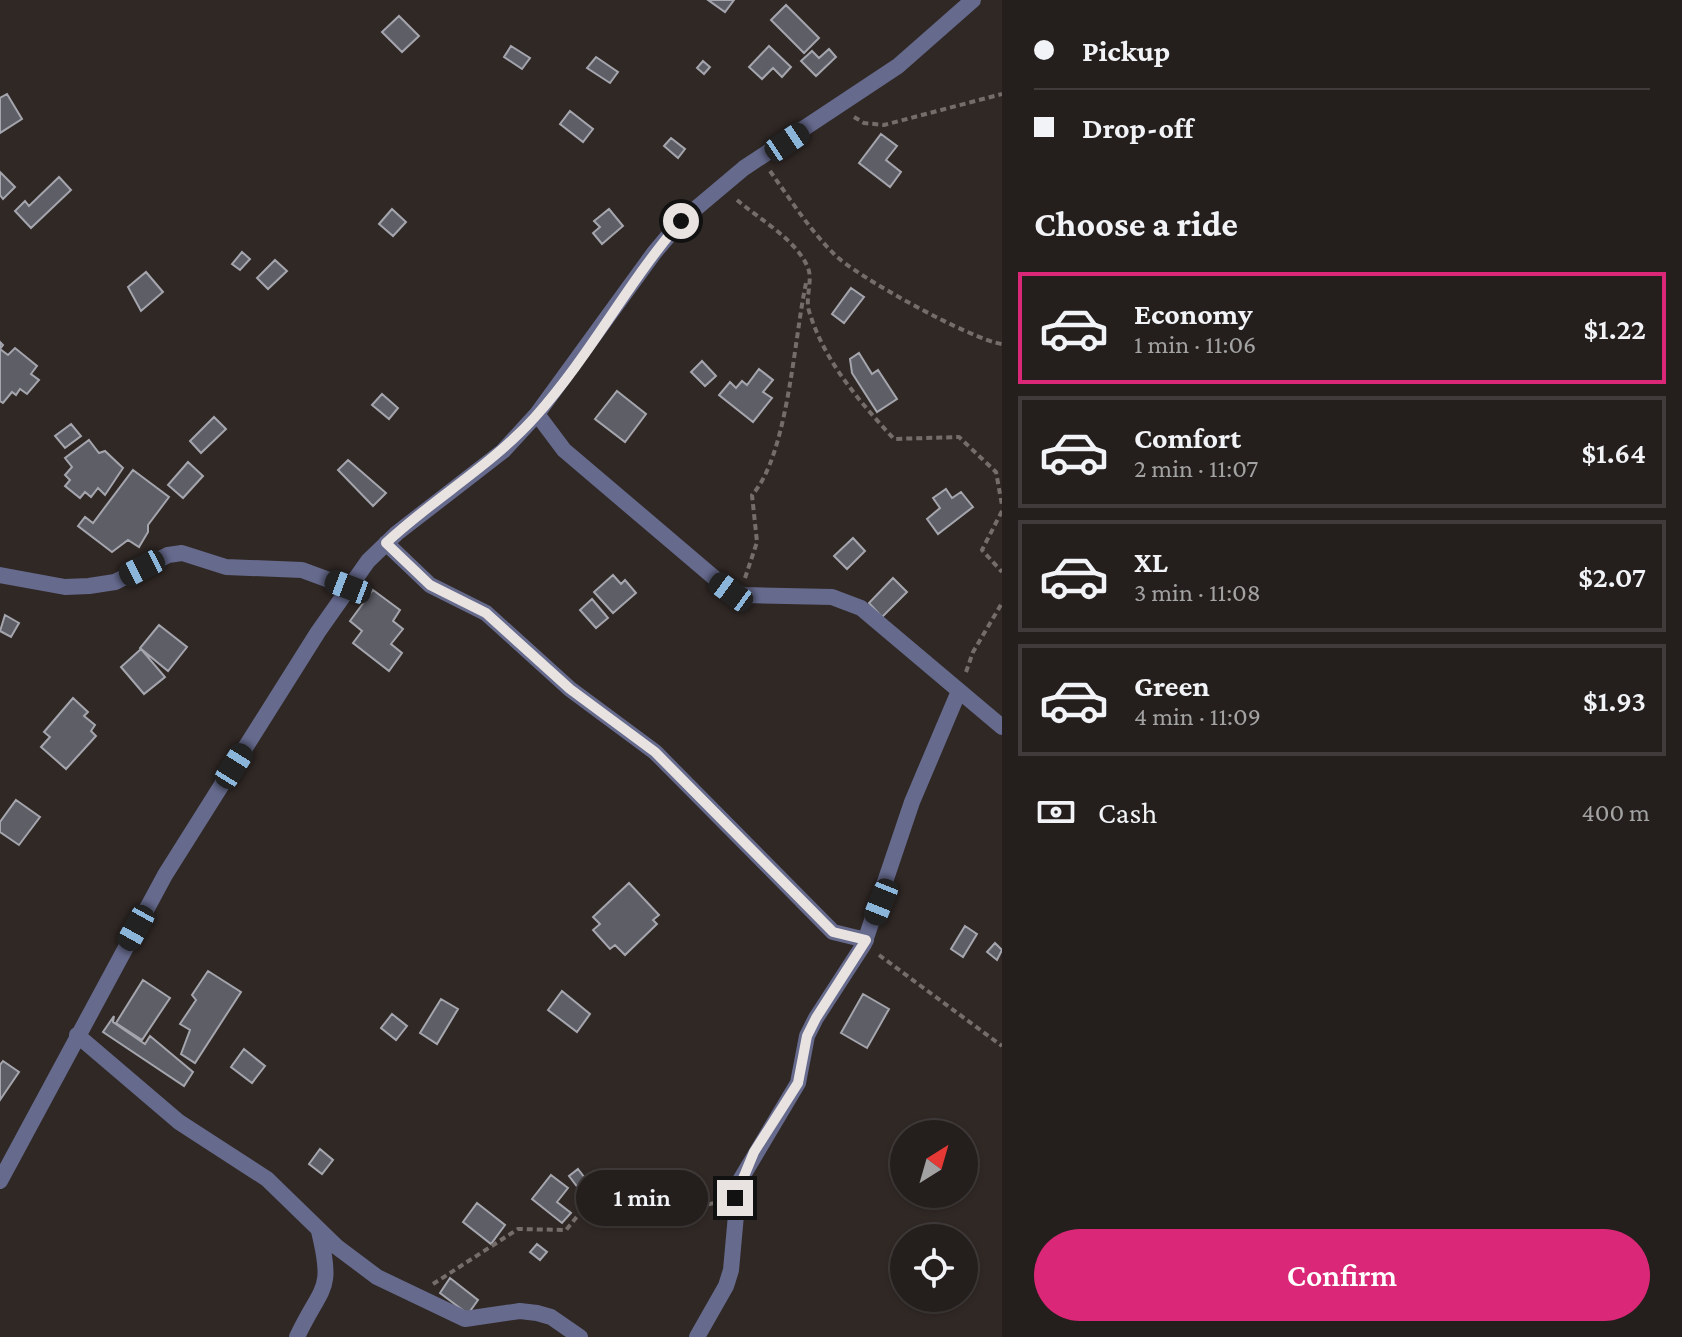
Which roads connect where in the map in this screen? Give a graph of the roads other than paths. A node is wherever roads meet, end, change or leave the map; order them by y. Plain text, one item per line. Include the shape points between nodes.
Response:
1 (973, 0) edge
2 (537, 414) junction
3 (386, 543) junction
4 (0, 575) edge
5 (348, 587) junction
6 (959, 691) junction
7 (1002, 727) edge
8 (865, 942) junction
9 (77, 1035) junction
10 (0, 1181) edge
11 (318, 1229) junction
12 (297, 1337) edge
13 (580, 1337) edge
14 (697, 1337) edge

1 - 2 street via 898,66 720,186 654,253
2 - 3 street via 503,451
2 - 6 street via 564,450 713,578 736,593 832,597 861,608
3 - 5 street
3 - 8 street via 430,585 486,613 570,689 655,752 833,932
4 - 5 street via 89,586 115,582 182,553 226,567 302,570
5 - 9 street via 165,875
6 - 7 street
6 - 8 street via 912,802
8 - 14 street via 816,1018 798,1083 754,1152 735,1198 731,1270
9 - 10 street
9 - 11 street via 179,1122 267,1179
11 - 12 street via 329,1273
11 - 13 street via 357,1265 465,1319 537,1313

